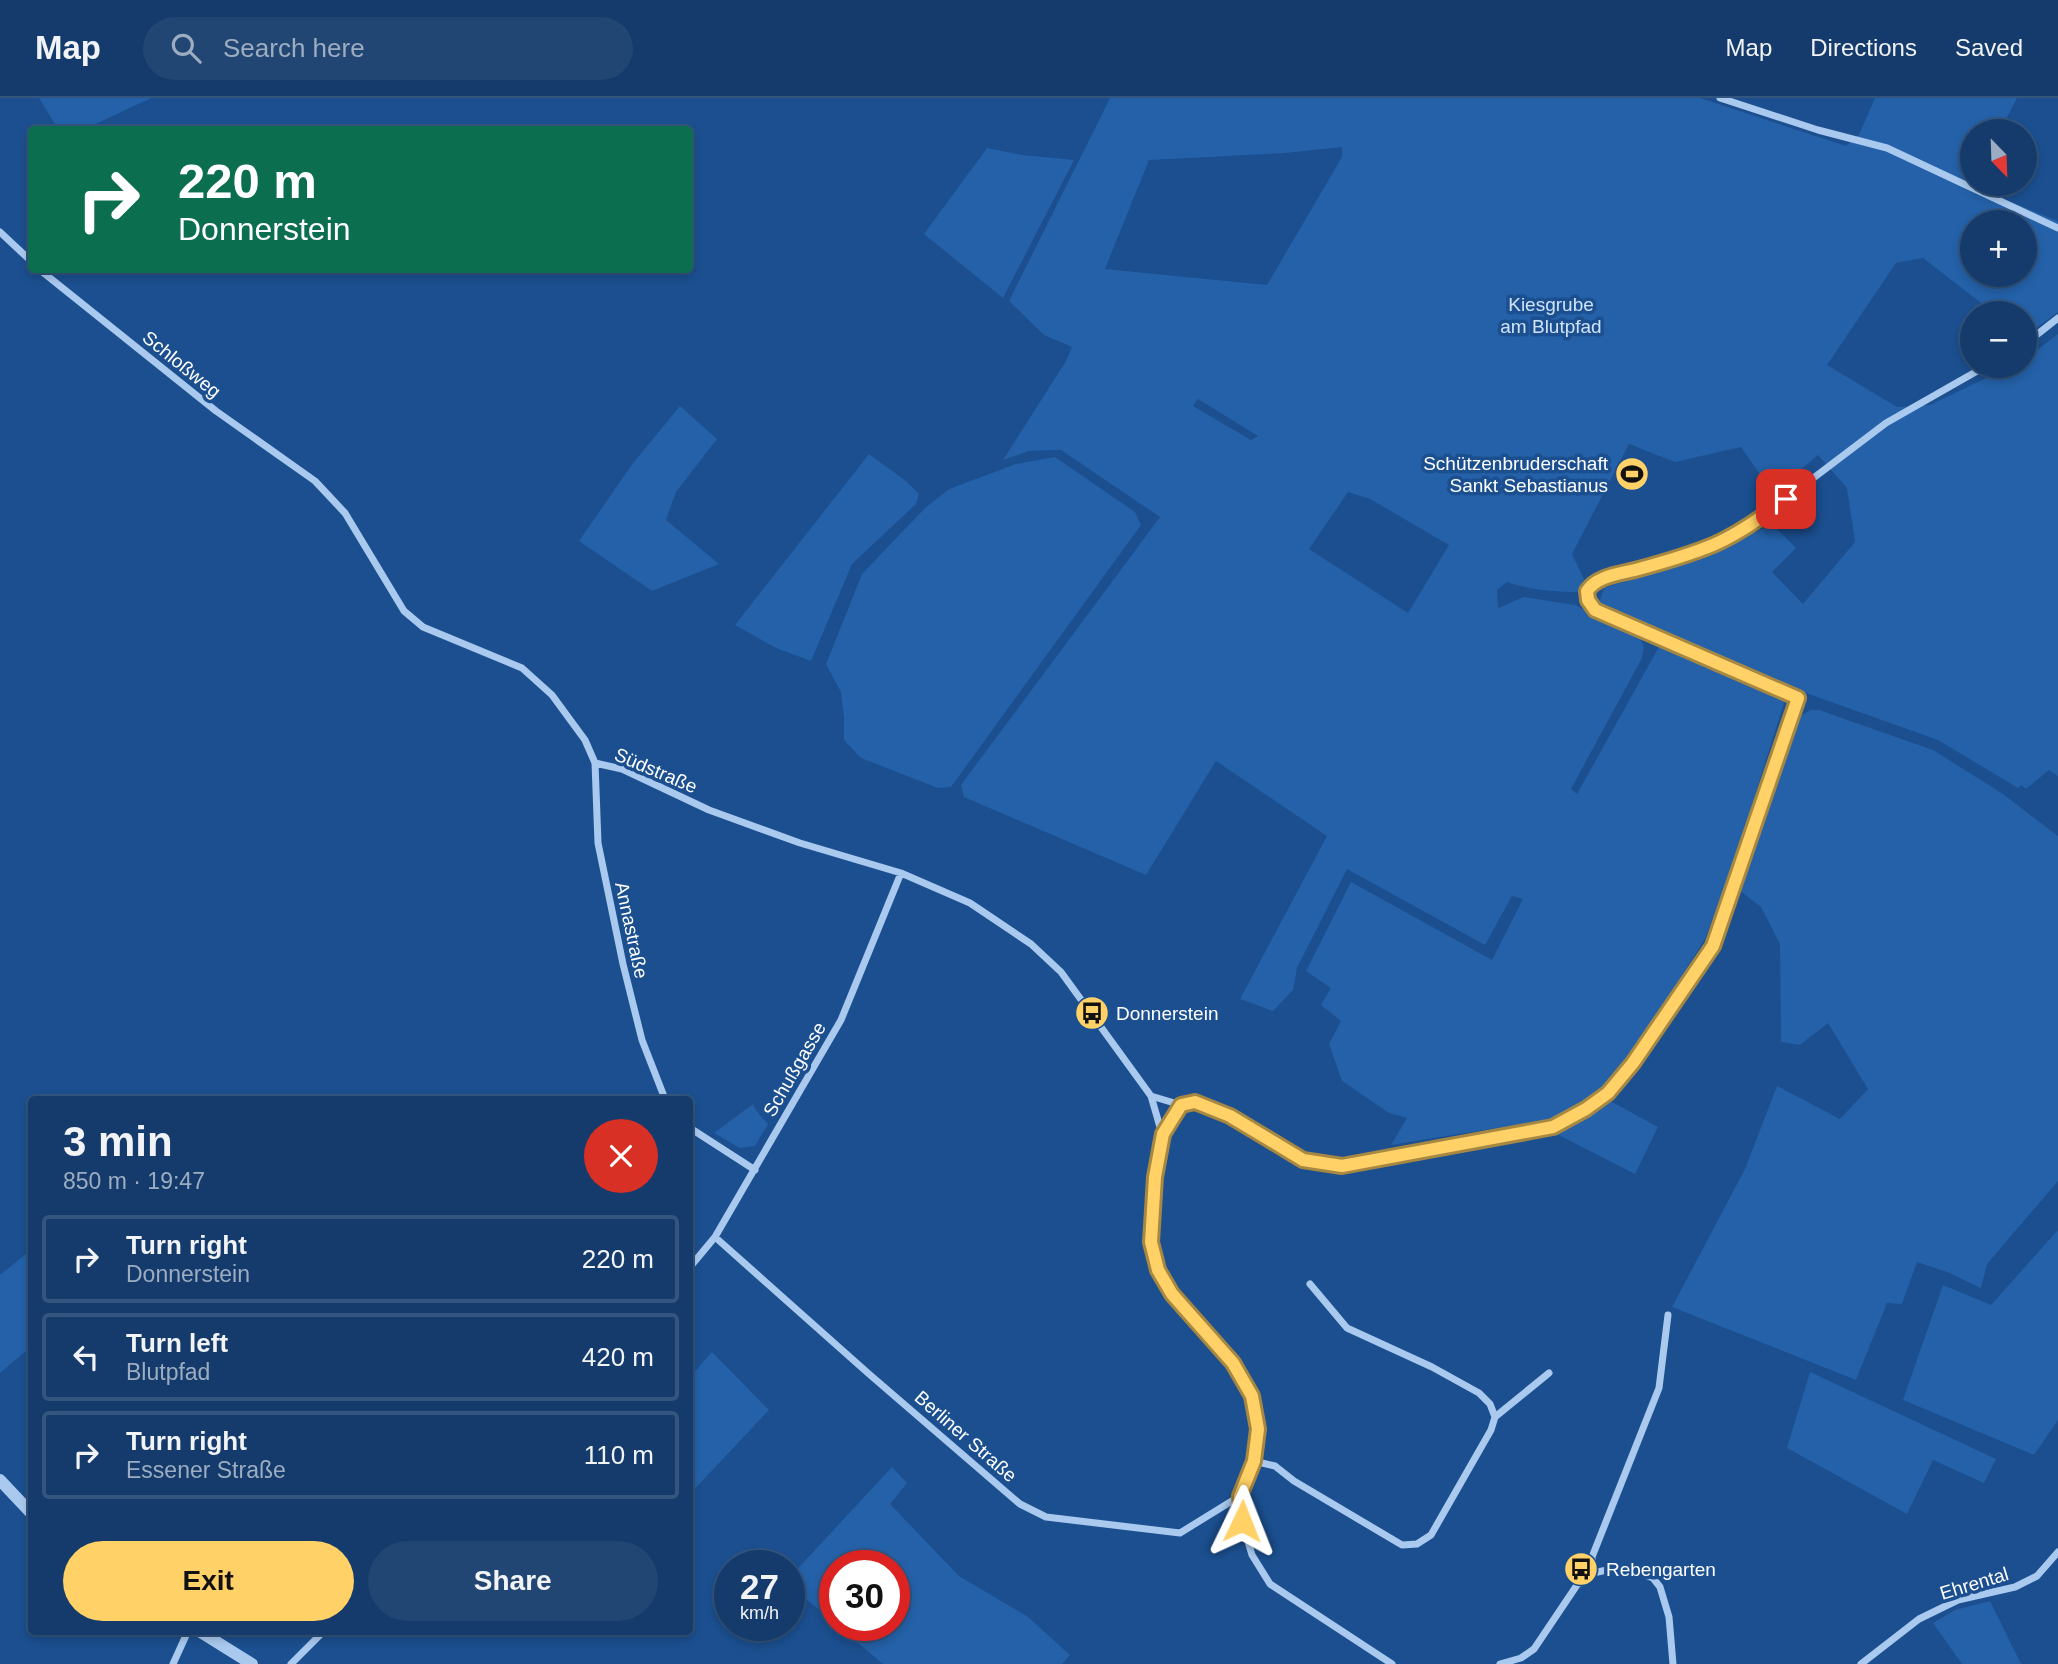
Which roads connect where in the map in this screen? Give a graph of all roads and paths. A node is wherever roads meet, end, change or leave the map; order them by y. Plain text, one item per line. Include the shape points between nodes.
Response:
1 (1720, 98) edge
2 (2058, 228) edge
3 (0, 232) edge
4 (28, 258) edge
5 (44, 273) edge
6 (2058, 318) edge
7 (2037, 335) edge
8 (1965, 378) edge
9 (310, 477) joint
10 (595, 763) junction
11 (901, 873) junction
12 (664, 1096) edge
13 (1151, 1096) junction
14 (1181, 1105) junction
15 (693, 1130) edge
16 (1163, 1134) junction
17 (755, 1170) junction
18 (715, 1237) junction
19 (693, 1263) edge
20 (1310, 1284) dead end
21 (1668, 1315) dead end
22 (1549, 1373) dead end
23 (1495, 1417) junction
24 (1254, 1461) junction
25 (0, 1479) edge
26 (1240, 1496) junction
27 (28, 1510) edge
28 (2058, 1552) edge
29 (1593, 1573) junction
30 (186, 1635) edge
31 (206, 1635) edge
32 (320, 1635) edge
33 (173, 1664) edge
34 (253, 1664) edge
35 (291, 1664) edge
36 (1392, 1664) edge
37 (1500, 1664) edge
38 (1673, 1664) edge
39 (1861, 1664) edge

1 - 2 street via 1887,148
3 - 4 street
5 - 9 street, Schloßweg via 216,411
6 - 7 street
8 - 14 street via 1886,423 1766,514 1713,545 1603,578 1587,591 1595,610 1798,698 1713,946 1608,1093 1553,1127 1342,1166 1303,1160 1230,1116 1195,1102
9 - 10 street, Südstraße via 345,513 404,611 423,627 522,668 552,695 585,740
10 - 11 street, Südstraße via 622,769 735,820
10 - 12 street, Annastraße via 598,843 623,964 642,1040
11 - 13 street via 970,903 1031,944 1061,972
11 - 17 street, Schußgasse via 841,1020
13 - 14 street
13 - 16 street
14 - 16 street
15 - 17 street
16 - 24 street via 1151,1242 1158,1270 1172,1294 1233,1363 1252,1396 1258,1429
17 - 18 street, Schußgasse
18 - 19 street, Schußgasse
18 - 26 street, Berliner Straße via 1020,1504 1046,1517 1181,1533
20 - 23 street via 1347,1328 1479,1393
21 - 29 street via 1659,1388 1592,1557
22 - 23 street
23 - 24 street via 1492,1430 1431,1535 1417,1544 1402,1545 1275,1466
24 - 26 street
25 - 27 street
26 - 36 street via 1252,1555 1270,1584
28 - 39 street, Ehrental via 2037,1576 2015,1587 1958,1600 1919,1619
29 - 37 street via 1577,1585 1534,1649
29 - 38 street via 1621,1567 1653,1578 1669,1616
30 - 33 street
31 - 34 street
32 - 35 street

